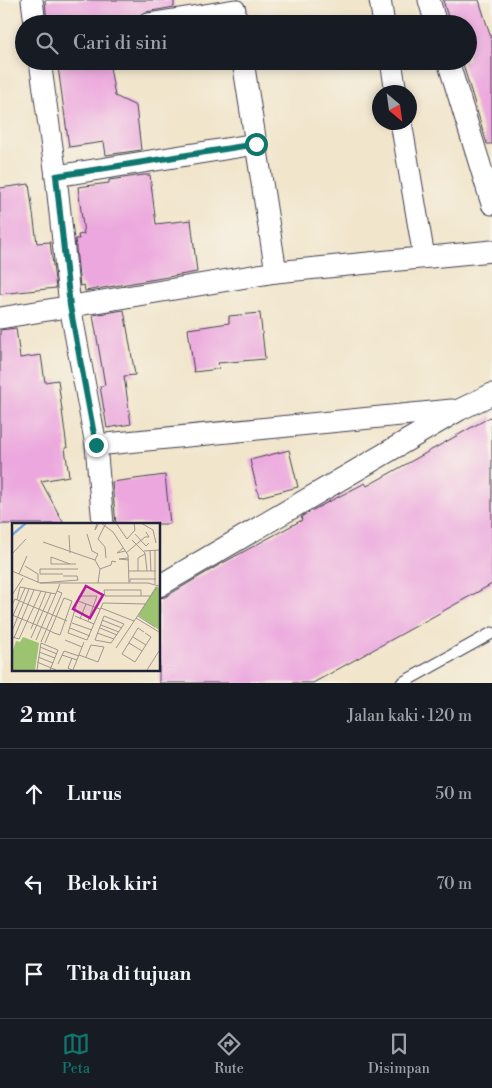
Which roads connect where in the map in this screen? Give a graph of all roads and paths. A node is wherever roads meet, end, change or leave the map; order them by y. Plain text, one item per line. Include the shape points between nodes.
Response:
1 (32, 0) edge
2 (380, 0) edge
3 (429, 0) edge
4 (236, 11) edge
5 (34, 15) edge
6 (209, 15) edge
7 (382, 15) edge
8 (433, 15) edge
9 (41, 70) edge
10 (244, 70) edge
11 (392, 70) edge
12 (451, 70) edge
13 (395, 85) edge
14 (402, 130) edge
15 (256, 144) junction
16 (56, 176) junction
17 (492, 204) edge
18 (492, 251) edge
19 (424, 257) junction
20 (276, 272) junction
21 (70, 306) junction
22 (0, 318) edge
23 (492, 394) edge
24 (459, 410) junction
25 (96, 445) junction
26 (103, 523) edge
27 (160, 585) edge
28 (492, 633) edge
29 (402, 683) edge

1 - 5 street
2 - 7 street
3 - 8 street
4 - 6 street
9 - 16 street
10 - 15 street
11 - 13 street
12 - 17 street
14 - 19 street
15 - 16 street
15 - 20 street
16 - 21 street
18 - 19 street
19 - 20 street
20 - 21 street
21 - 22 street
21 - 25 street
23 - 24 street
24 - 25 street
24 - 27 street
25 - 26 street
28 - 29 lane

